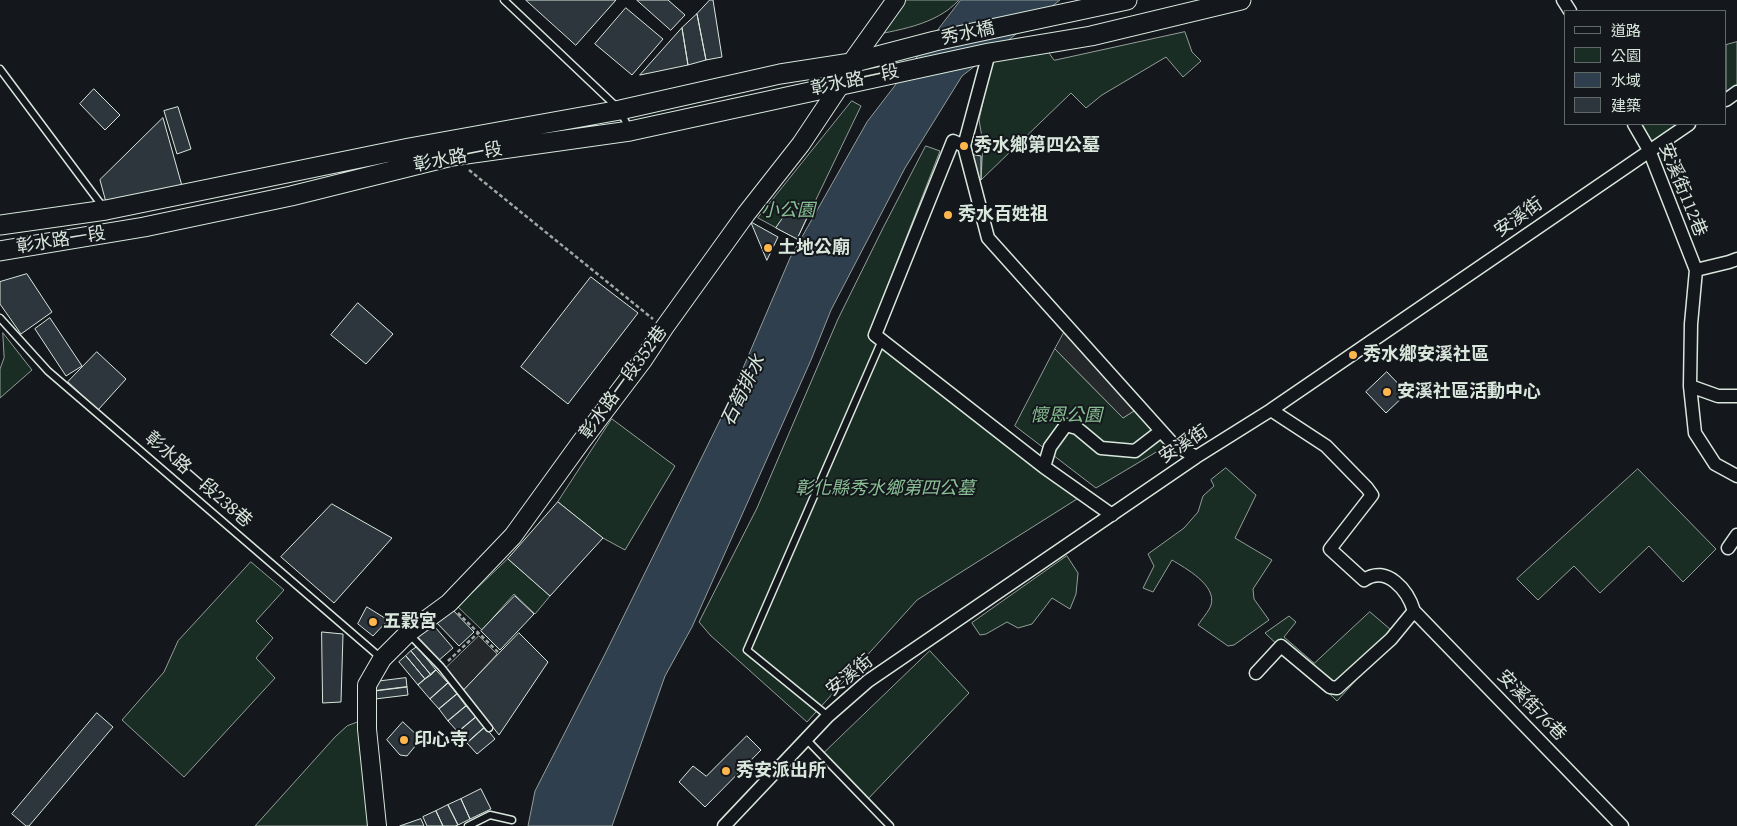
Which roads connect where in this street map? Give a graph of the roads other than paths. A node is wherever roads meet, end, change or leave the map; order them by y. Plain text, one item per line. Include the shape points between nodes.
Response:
1 (504, 0) edge
2 (896, 0) edge
3 (1128, 0) edge
4 (1241, 0) edge
5 (989, 52) junction
6 (850, 63) junction
7 (916, 68) joint
8 (0, 69) edge
9 (841, 84) junction
10 (620, 110) junction
11 (1635, 125) edge
12 (1687, 125) edge
13 (630, 131) junction
14 (964, 146) junction
15 (1649, 150) junction
16 (106, 210) junction
17 (0, 225) edge
18 (0, 251) edge
19 (1737, 259) edge
20 (1696, 270) junction
21 (0, 318) edge
22 (882, 340) junction
23 (1690, 386) junction
24 (1737, 396) edge
25 (1271, 410) junction
26 (1161, 431) junction
27 (1196, 457) junction
28 (1044, 467) junction
29 (1737, 476) edge
30 (1112, 515) junction
31 (1737, 535) edge
32 (1728, 548) dead end
33 (1414, 612) junction
34 (408, 633) junction
35 (382, 659) junction
36 (1256, 673) dead end
37 (828, 716) junction
38 (489, 728) dead end
39 (806, 738) junction
40 (512, 820) dead end
41 (377, 826) edge
42 (468, 826) edge
43 (724, 826) edge
44 (890, 826) edge
45 (1622, 826) edge

1 - 10 lane
2 - 6 street, 彰水路一段352巷
3 - 6 main road, 秀水橋 via 935,41
4 - 5 main road, 秀水橋 via 1091,36
5 - 7 main road, 秀水橋
5 - 14 street
6 - 9 street, 彰水路一段352巷
6 - 10 main road, 彰水路一段 via 780,74
7 - 9 main road, 彰水路一段
8 - 16 lane
9 - 13 main road, 彰水路一段
9 - 34 street, 彰水路一段352巷 via 644,360 513,536 449,603
10 - 13 lane
10 - 16 main road, 彰水路一段 via 409,148
11 - 15 street, 安溪街112巷
12 - 15 street, 安溪街
13 - 18 main road, 彰水路一段 via 452,156 291,196 144,227
14 - 22 street via 953,141 875,334
14 - 26 street via 988,238
15 - 20 street, 安溪街112巷
15 - 25 street, 安溪街
16 - 17 main road, 彰水路一段
19 - 20 street
20 - 23 street, 安溪街112巷
21 - 35 lane, 彰水路一段238巷 via 48,371
22 - 28 street
22 - 37 lane via 747,650
23 - 24 street via 1718,396
23 - 29 street, 安溪街112巷 via 1695,433 1715,464
25 - 27 street, 安溪街
25 - 33 street, 安溪街76巷 via 1326,446 1372,495 1330,548 1364,580 1377,575 1393,581 1411,600
26 - 27 street via 1172,443
26 - 28 street via 1135,451 1101,448 1077,428 1066,425 1050,446
27 - 30 street, 安溪街
28 - 30 street
30 - 37 street, 安溪街 via 868,681
31 - 32 street
33 - 36 street via 1391,639 1337,688 1330,687 1281,646
33 - 45 street, 安溪街76巷
34 - 35 street, 彰水路一段352巷
34 - 38 lane via 441,667
35 - 41 street, 彰水路一段352巷 via 367,685 367,729
37 - 39 street, 安溪街
39 - 43 street, 安溪街
39 - 44 lane
40 - 42 lane via 490,816

